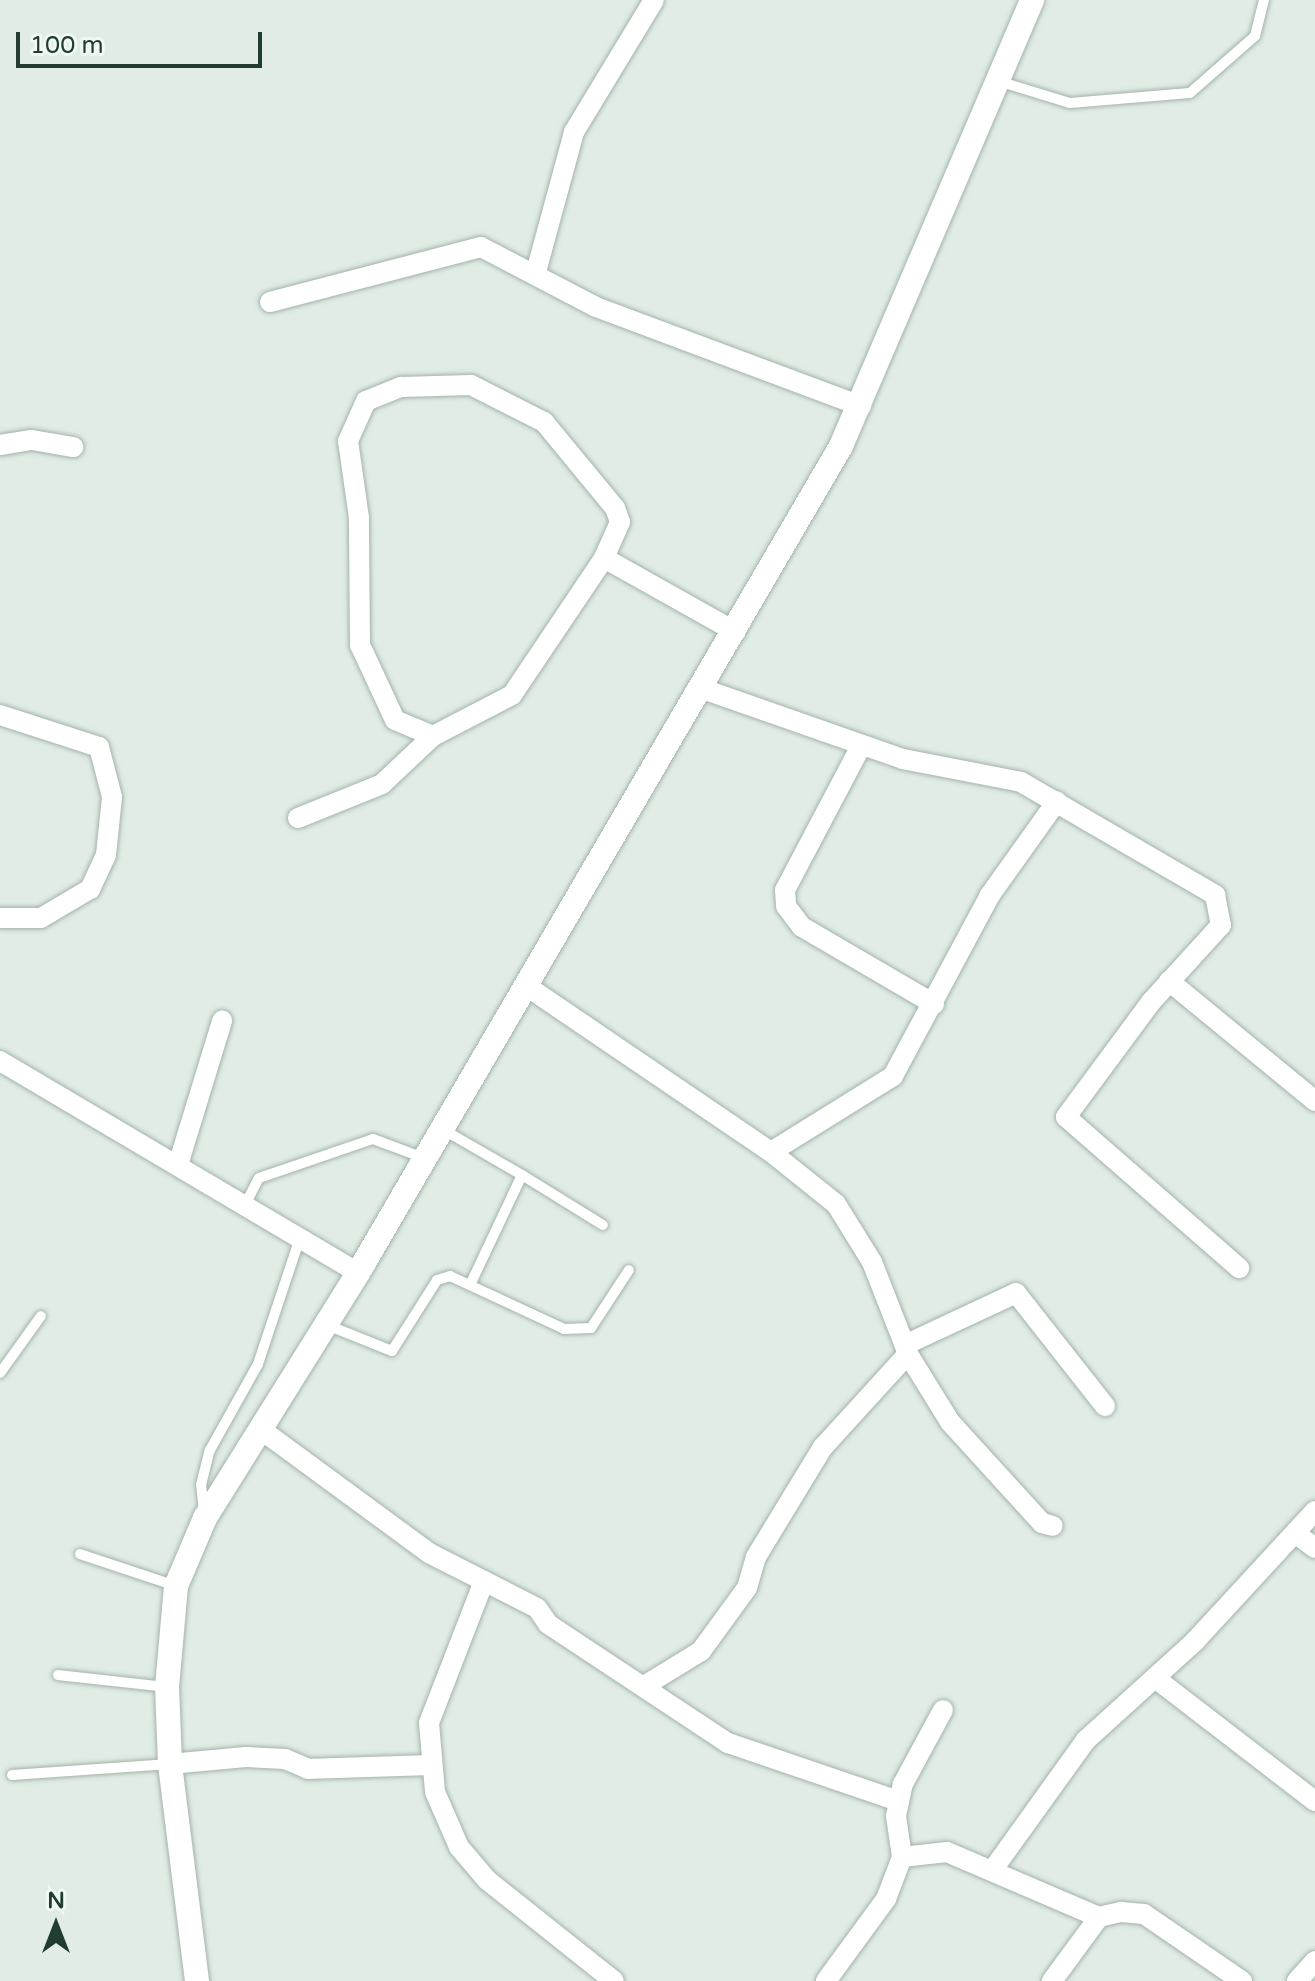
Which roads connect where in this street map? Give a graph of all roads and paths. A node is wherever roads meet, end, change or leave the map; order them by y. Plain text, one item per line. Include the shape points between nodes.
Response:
1 (654, 0) edge
2 (1032, 0) edge
3 (1264, 0) edge
4 (998, 81) junction
5 (536, 272) junction
6 (270, 302) dead end
7 (861, 406) junction
8 (0, 445) edge
9 (73, 447) dead end
10 (604, 558) junction
11 (736, 632) junction
12 (703, 689) junction
13 (0, 715) edge
14 (433, 736) junction
15 (861, 746) junction
16 (1057, 801) junction
17 (298, 818) dead end
18 (0, 918) edge
19 (1169, 981) junction
20 (525, 985) junction
21 (934, 1004) junction
22 (222, 1021) dead end
23 (0, 1061) edge
24 (1315, 1101) edge
25 (442, 1129) junction
26 (771, 1152) junction
27 (424, 1158) junction
28 (178, 1165) junction
29 (522, 1175) junction
30 (245, 1205) junction
31 (603, 1225) dead end
32 (300, 1238) junction
33 (1239, 1268) dead end
34 (629, 1270) dead end
35 (358, 1273) junction
36 (471, 1283) junction
37 (41, 1316) dead end
38 (327, 1325) junction
39 (908, 1349) junction
40 (0, 1373) edge
41 (1105, 1406) dead end
42 (263, 1431) junction
43 (1315, 1511) edge
44 (205, 1518) junction
45 (1053, 1526) dead end
46 (1295, 1533) junction
47 (1315, 1548) edge
48 (80, 1554) dead end
49 (484, 1581) junction
50 (176, 1586) junction
51 (58, 1675) dead end
52 (1155, 1678) junction
53 (644, 1686) junction
54 (167, 1687) junction
55 (943, 1710) dead end
56 (170, 1764) junction
57 (429, 1765) junction
58 (12, 1775) dead end
59 (898, 1801) junction
60 (1315, 1801) edge
61 (902, 1857) junction
62 (994, 1868) junction
63 (1099, 1917) junction
64 (1315, 1961) edge
65 (197, 1981) edge
66 (614, 1981) edge
67 (826, 1981) edge
68 (1052, 1981) edge
69 (1242, 1981) edge
70 (1297, 1981) edge

1 - 5 street via 574,132
2 - 4 street
3 - 4 lane via 1255,36 1190,93 1070,103
4 - 7 street
5 - 6 street via 481,247
5 - 7 street via 596,307
7 - 11 street
8 - 9 street via 32,440
10 - 11 street
10 - 14 street via 528,679 490,711
10 - 14 street via 620,522 615,508 544,422 471,385 401,387 366,401 348,441 359,518 360,645 395,720
11 - 12 street
12 - 15 street
12 - 20 street
13 - 18 street via 99,747 112,797 106,855 90,889 41,918
14 - 17 street via 382,784
15 - 16 street via 1021,782
15 - 21 street via 785,890 786,906 802,927
16 - 19 street via 1220,902 1221,925
16 - 21 street via 990,895
19 - 24 street
19 - 33 street via 1066,1117
20 - 25 street
20 - 26 street
21 - 26 street via 893,1076
22 - 28 street
23 - 28 street
25 - 27 street
25 - 29 lane
26 - 39 street via 836,1204
27 - 30 lane via 373,1139 259,1178
27 - 35 street
28 - 30 street
29 - 31 lane
29 - 36 lane
30 - 32 street
32 - 35 street
32 - 44 lane via 258,1364 210,1450 201,1485
34 - 36 lane via 602,1321 576,1330
35 - 38 street
36 - 38 lane via 450,1276 437,1280 392,1351
37 - 40 lane
38 - 42 street
39 - 41 street via 1016,1293
39 - 45 street via 950,1422 1042,1523
39 - 53 street via 823,1447 756,1557 747,1588 701,1651
42 - 44 street
42 - 49 street via 429,1553
43 - 46 street
44 - 50 street
46 - 47 street
46 - 52 street
48 - 50 lane
49 - 53 street via 537,1608 548,1624
49 - 57 street via 429,1723
50 - 54 street
51 - 54 lane
52 - 60 street
52 - 62 street via 1086,1740
53 - 59 street via 728,1743
54 - 56 street
55 - 59 street
56 - 57 street via 246,1757 285,1759 308,1769
56 - 58 lane
56 - 65 street
57 - 66 street via 449,1824 475,1866
59 - 61 street
61 - 62 street via 947,1852
61 - 67 street via 886,1899
62 - 63 street
63 - 68 street
63 - 69 street via 1144,1914
64 - 70 street

